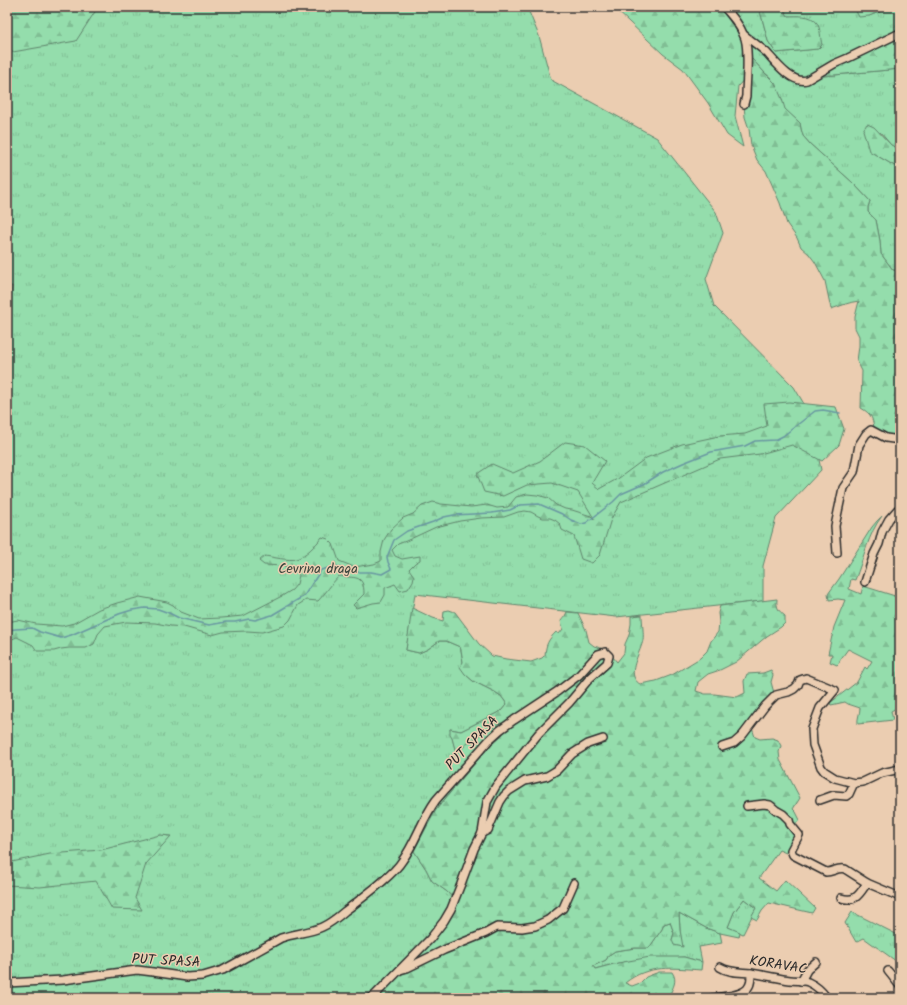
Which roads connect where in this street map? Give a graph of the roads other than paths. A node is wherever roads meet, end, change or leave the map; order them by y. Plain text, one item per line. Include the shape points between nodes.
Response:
1 (724, 7) edge
2 (900, 33) edge
3 (744, 35) junction
4 (744, 104) dead end
5 (900, 440) edge
6 (900, 509) edge
7 (837, 553) dead end
8 (864, 582) dead end
9 (603, 739) dead end
10 (722, 747) dead end
11 (900, 769) edge
12 (854, 783) junction
13 (820, 800) dead end
14 (747, 806) dead end
15 (482, 833) junction
16 (574, 883) dead end
17 (867, 883) junction
18 (900, 897) edge
19 (841, 898) dead end
20 (816, 962) dead end
21 (720, 967) dead end
22 (398, 971) junction
23 (888, 971) dead end
24 (751, 973) junction
25 (801, 981) junction
26 (7, 983) edge
27 (900, 986) edge
28 (372, 998) edge
29 (713, 998) edge
30 (827, 998) edge

1 - 3 street
2 - 3 street via 803,81 786,73
3 - 4 street via 747,45
5 - 7 street via 886,438 871,430 866,434 860,445 854,472 843,488 835,526
6 - 8 street via 889,519 882,532
9 - 15 street via 588,744 572,754 557,770 547,776 525,781 509,791 500,802 488,830
10 - 12 street via 738,740 776,695 794,689 800,680 806,678 834,690 820,708 812,729 813,745 821,767 835,778
11 - 12 street
12 - 13 street via 846,796 834,795
14 - 17 street via 770,805 789,820 799,835 791,850 792,855 826,872 845,869
15 - 22 street, PUT SPASA via 444,921
15 - 26 street, PUT SPASA via 487,802 496,786 539,734 607,663 609,656 606,653 598,654 563,688 506,725 490,739 430,808 398,867 362,898 323,926 287,935 222,970 203,976 188,977 138,970 63,980
16 - 22 street via 564,908 548,920 522,928 497,927
17 - 18 street
17 - 19 street via 853,899
20 - 25 street via 807,970
21 - 24 street, KORAVAC
22 - 28 street, PUT SPASA
23 - 27 street
24 - 25 street, KORAVAC
24 - 29 street via 750,984 746,990 734,995
25 - 30 street, KORAVAC via 816,986

